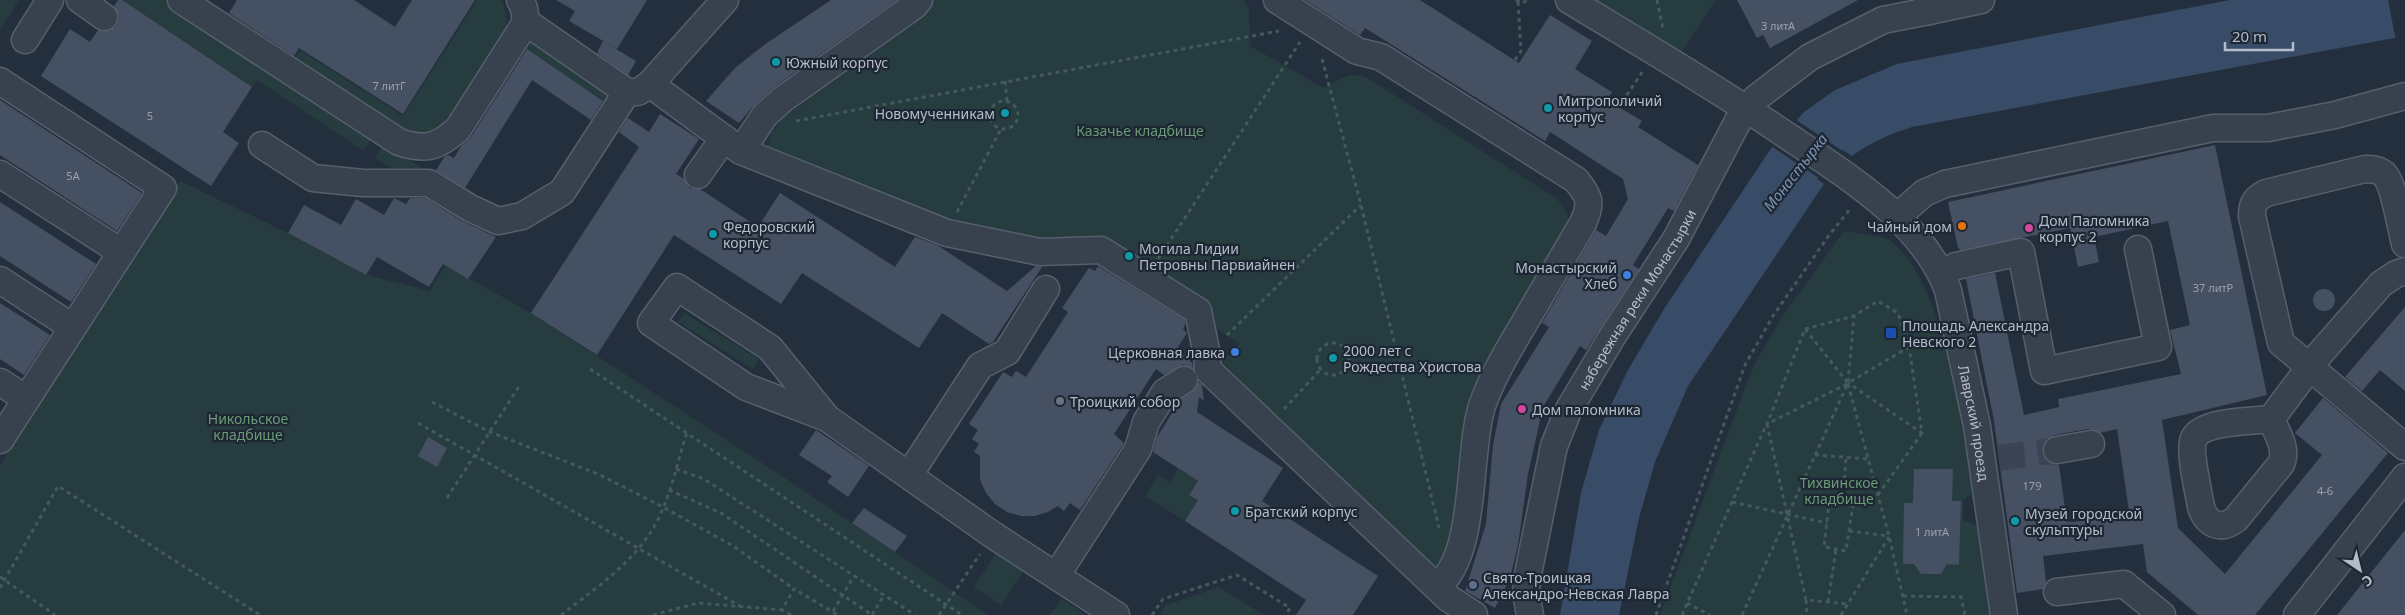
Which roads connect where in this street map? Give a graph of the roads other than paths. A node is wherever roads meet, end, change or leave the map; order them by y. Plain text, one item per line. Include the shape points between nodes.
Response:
1 (50, 0) edge
2 (80, 0) edge
3 (181, 0) edge
4 (725, 0) edge
5 (919, 0) edge
6 (1277, 0) edge
7 (1569, 0) edge
8 (1981, 0) edge
9 (1928, 5) edge
10 (523, 11) edge
11 (104, 17) dead end
12 (24, 40) dead end
13 (0, 81) edge
14 (638, 88) junction
15 (2405, 96) edge
16 (1752, 111) junction
17 (262, 145) dead end
18 (732, 145) junction
19 (0, 174) edge
20 (698, 175) dead end
21 (1896, 217) junction
22 (2405, 244) edge
23 (2138, 249) dead end
24 (121, 252) junction
25 (1043, 271) junction
26 (2405, 271) edge
27 (1942, 273) junction
28 (0, 280) edge
29 (72, 327) junction
30 (2309, 368) junction
31 (1199, 369) junction
32 (0, 382) edge
33 (26, 399) junction
34 (827, 418) junction
35 (2271, 419) dead end
36 (0, 440) edge
37 (2091, 444) dead end
38 (2405, 447) edge
39 (2057, 450) tunnel mouth
40 (910, 475) junction
41 (2405, 477) edge
42 (1056, 576) junction
43 (1437, 587) junction
44 (2057, 592) dead end
45 (2303, 613) edge
46 (1116, 615) edge
47 (1474, 615) edge
48 (1530, 615) edge
49 (2004, 615) edge
50 (2162, 615) edge

1 - 12 street
2 - 11 street
3 - 10 street via 399,142 414,147 429,147 444,141 458,129
4 - 14 street
5 - 18 street via 783,98
6 - 43 street via 1357,51 1381,57 1576,180 1586,193 1590,208 1584,223 1502,361 1482,406 1474,445 1472,495 1462,542 1450,572
7 - 16 street, Лаврский проезд
8 - 9 street, набережная реки Монастырки
9 - 16 street, набережная реки Монастырки via 1883,20 1810,57 1773,84
10 - 14 street
13 - 24 street via 163,188
14 - 17 street via 562,192 522,216 498,221 429,183 363,183 313,178
14 - 18 street
15 - 21 street via 2326,117 2268,128 2213,128 1945,184 1924,193
16 - 21 street, Лаврский проезд via 1877,197
16 - 48 street, набережная реки Монастырки via 1568,411 1554,446 1527,579
18 - 20 street
18 - 25 street
19 - 24 street
21 - 27 street, Лаврский проезд
22 - 30 street via 2390,185 2376,170 2365,169 2257,198 2252,205 2252,216 2278,336 2287,351
23 - 27 street via 2158,347 2044,371 2020,252 1956,266
24 - 29 street
25 - 31 street via 1100,250 1198,311
25 - 40 street via 1007,352 980,366
26 - 30 street via 2381,284
27 - 49 street, Лаврский проезд via 1991,459
28 - 29 street
29 - 33 street
30 - 35 street
30 - 38 street
31 - 42 street via 1165,392 1146,422 1138,448
31 - 43 street via 1268,426
32 - 33 street
33 - 36 street
34 - 34 street via 746,387 652,323 677,287 770,348
34 - 40 street
37 - 39 street
40 - 42 street
41 - 45 street
42 - 46 street
43 - 47 street
44 - 50 street via 2124,584

